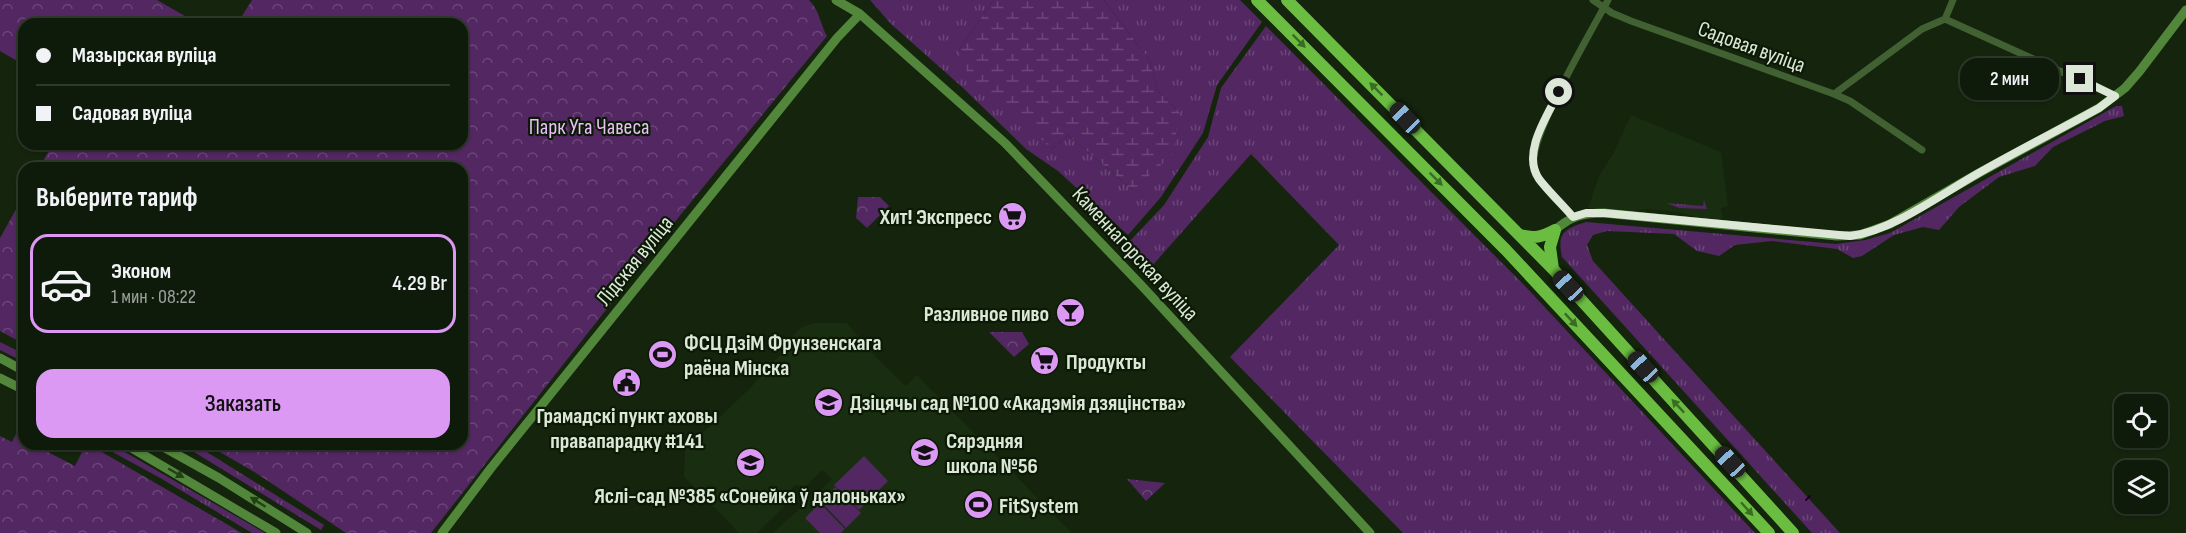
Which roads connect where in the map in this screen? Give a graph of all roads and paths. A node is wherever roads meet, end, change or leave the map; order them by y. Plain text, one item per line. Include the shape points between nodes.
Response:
1 (836, 0) edge
2 (851, 0) edge
3 (1257, 0) edge
4 (1287, 0) edge
5 (1593, 0) edge
6 (1608, 0) edge
7 (1953, 0) edge
8 (1604, 8) junction
9 (2186, 10) edge
10 (860, 14) junction
11 (1945, 19) junction
12 (1834, 94) junction
13 (2115, 96) junction
14 (1922, 150) dead end
15 (1573, 217) junction
16 (1555, 230) junction
17 (1520, 235) junction
18 (1553, 269) junction
19 (0, 358) edge
20 (18, 368) edge
21 (0, 378) edge
22 (18, 387) edge
23 (135, 450) edge
24 (169, 450) edge
25 (276, 533) edge
26 (307, 533) edge
27 (442, 533) edge
28 (1370, 533) edge
29 (1769, 533) edge
30 (1793, 533) edge

1 - 10 main road, Каменнагорская вуліца
2 - 10 main road, Каменнагорская вуліца
3 -> 29 highway via 1506,250
17 -> 4 highway
5 - 8 street, Садовая вуліца
6 - 8 street
7 - 11 street
8 - 12 street, Садовая вуліца
8 - 15 street via 1536,142 1533,165 1538,177
9 - 13 main road via 2139,72
10 - 27 main road, Лідская вуліца
10 - 28 main road, Каменнагорская вуліца via 1005,143
11 - 12 street via 1922,29
11 - 13 street
12 - 14 street, Садовая вуліца
13 - 15 main road via 1890,224 1860,235 1837,237 1604,213
15 - 16 main road
16 - 17 highway via 1539,238
16 - 18 highway via 1550,248
17 - 18 highway
30 -> 18 highway
19 - 20 main road
21 - 22 main road
23 -> 25 main road
26 -> 24 main road

